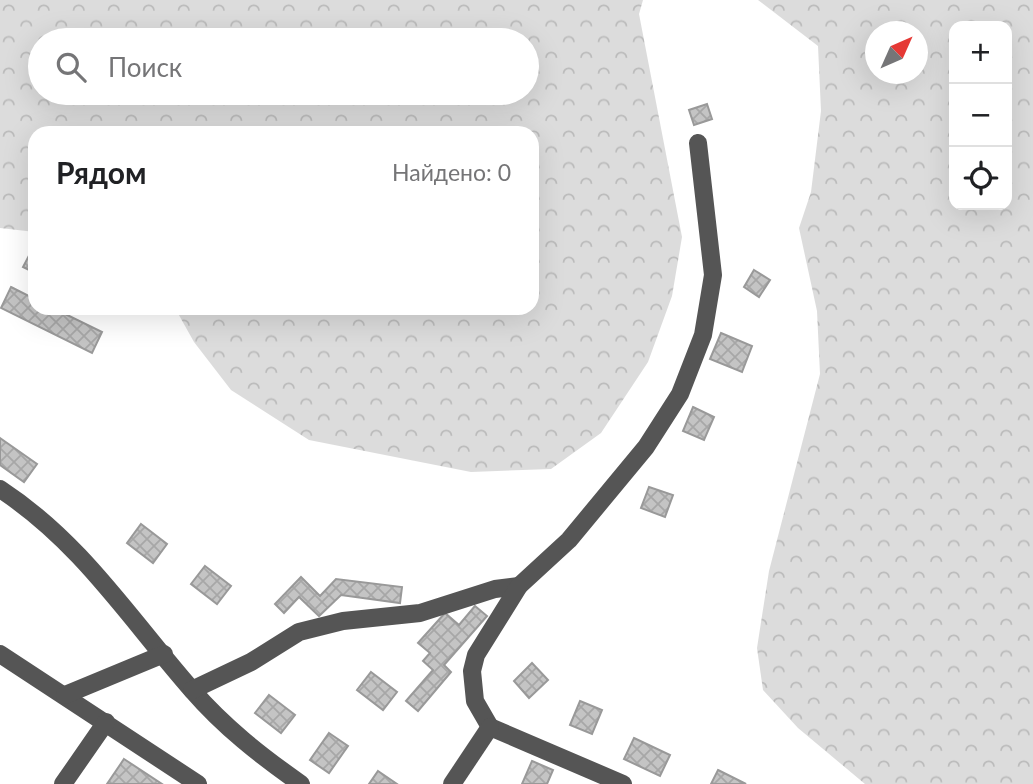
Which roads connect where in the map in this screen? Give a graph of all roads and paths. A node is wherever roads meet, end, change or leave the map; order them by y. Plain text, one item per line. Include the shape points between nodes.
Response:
1 (698, 143) dead end
2 (0, 489) edge
3 (519, 586) junction
4 (0, 654) edge
5 (164, 654) junction
6 (192, 690) junction
7 (65, 695) junction
8 (106, 722) junction
9 (490, 727) junction
10 (64, 784) edge
11 (198, 784) edge
12 (301, 784) edge
13 (452, 784) edge
14 (622, 784) edge

1 - 3 street via 713,275 703,335 680,394 646,447 578,530
2 - 5 street via 34,511 110,587
3 - 6 street via 420,613 342,621 299,632 251,662
3 - 9 street via 476,655 472,671 475,701
4 - 7 street
5 - 6 street
5 - 7 street
6 - 12 street via 251,750
7 - 8 street
8 - 10 street
8 - 11 street
9 - 13 street
9 - 14 street

